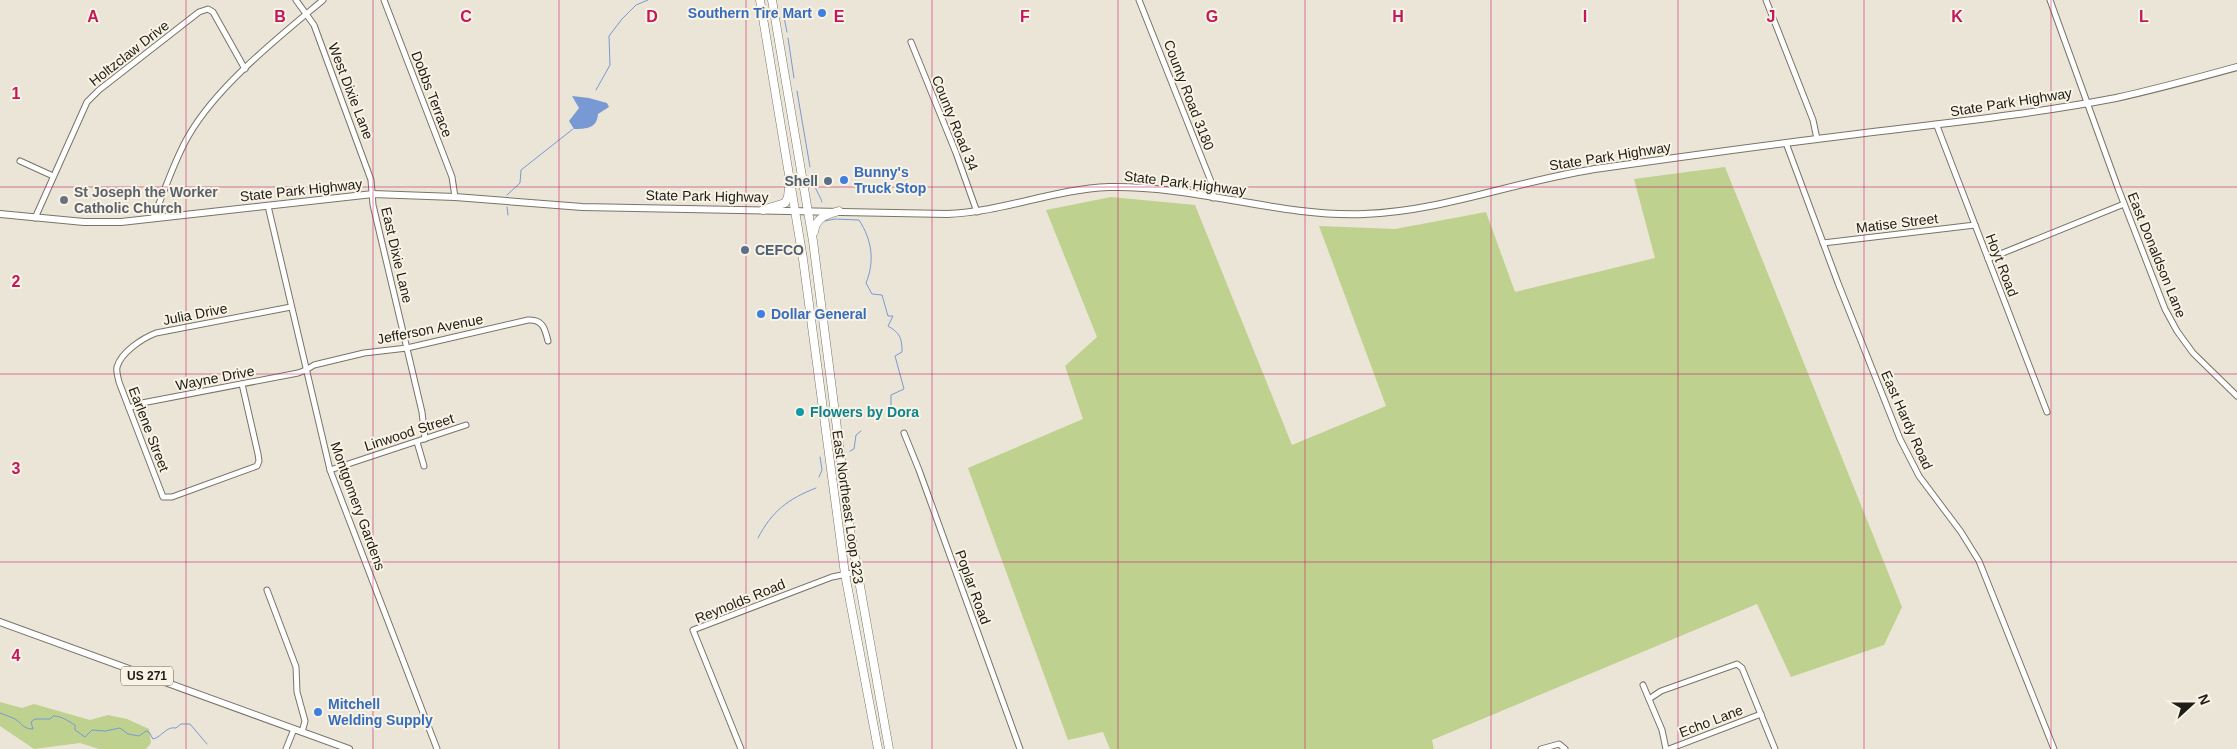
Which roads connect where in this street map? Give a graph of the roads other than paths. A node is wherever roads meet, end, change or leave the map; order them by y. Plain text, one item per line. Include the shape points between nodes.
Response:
1 (296, 0) edge
2 (323, 0) edge
3 (384, 0) edge
4 (1139, 0) edge
5 (1766, 0) edge
6 (2050, 0) edge
7 (772, 2) edge
8 (760, 3) edge
9 (307, 14) junction
10 (911, 42) dead end
11 (2237, 68) edge
12 (245, 69) junction
13 (2086, 103) junction
14 (793, 120) junction
15 (781, 122) junction
16 (1937, 126) junction
17 (1817, 139) junction
18 (1786, 143) junction
19 (20, 161) dead end
20 (789, 172) junction
21 (53, 176) junction
22 (373, 194) junction
23 (455, 197) junction
24 (1213, 198) junction
25 (2124, 204) junction
26 (268, 206) junction
27 (763, 210) junction
28 (796, 210) junction
29 (809, 210) junction
30 (839, 211) junction
31 (977, 212) junction
32 (0, 214) edge
33 (36, 218) junction
34 (153, 218) junction
35 (1975, 225) junction
36 (813, 241) junction
37 (1823, 243) junction
38 (1988, 258) junction
39 (822, 305) junction
40 (810, 306) junction
41 (290, 307) junction
42 (548, 341) dead end
43 (407, 348) junction
44 (117, 367) joint
45 (306, 370) junction
46 (242, 384) junction
47 (2237, 396) edge
48 (128, 408) junction
49 (2047, 412) dead end
50 (466, 426) dead end
51 (904, 432) dead end
52 (838, 437) junction
53 (425, 439) junction
54 (826, 439) junction
55 (416, 442) junction
56 (424, 466) dead end
57 (330, 470) junction
58 (850, 530) junction
59 (838, 532) junction
60 (857, 572) junction
61 (845, 574) junction
62 (267, 590) dead end
63 (0, 622) edge
64 (870, 651) junction
65 (858, 653) junction
66 (1643, 685) dead end
67 (1649, 699) junction
68 (1761, 714) junction
69 (883, 718) junction
70 (871, 720) junction
71 (294, 729) junction
72 (302, 732) junction
73 (1563, 747) edge
74 (286, 749) edge
75 (350, 749) edge
76 (437, 749) edge
77 (741, 749) edge
78 (878, 749) edge
79 (889, 749) edge
80 (1020, 749) edge
81 (1542, 749) edge
82 (1668, 749) edge
83 (1775, 749) edge
84 (2054, 749) edge

1 - 9 street, West Dixie Lane
2 - 9 street
3 - 23 street, Dobbs Terrace via 452,177
4 - 24 street, County Road 3180 via 1212,184
5 - 17 street via 1813,120
6 - 13 street, East Donaldson Lane
7 - 8 highway
7 - 14 highway, East Northeast Loop 323
8 - 15 highway, East Northeast Loop 323
9 - 12 street
9 - 22 street, West Dixie Lane via 354,130
10 - 31 street, County Road 34
11 - 13 main road, State Park Highway
12 - 21 street, Holtzclaw Drive via 216,16 211,10 202,11 90,98
12 - 34 street via 188,136
13 - 16 main road, State Park Highway
13 - 25 street, East Donaldson Lane
14 - 15 highway
14 - 29 highway, East Northeast Loop 323
15 - 20 highway, East Northeast Loop 323
16 - 17 main road, State Park Highway
16 - 35 street, Hoyt Road
17 - 18 main road, State Park Highway
18 - 24 main road, State Park Highway via 1581,171 1455,202 1387,213 1323,214
18 - 37 street, East Hardy Road
19 - 21 street
20 - 27 highway via 786,201
20 - 28 highway, East Northeast Loop 323
21 - 33 street, Holtzclaw Drive
22 - 23 main road, State Park Highway
22 - 26 main road, State Park Highway
22 - 43 street, East Dixie Lane
23 - 27 main road, State Park Highway via 582,207
24 - 31 main road, State Park Highway via 1105,187
25 - 38 street
25 - 47 street, East Donaldson Lane via 2165,309 2177,331 2201,362
26 - 34 main road, State Park Highway
26 - 41 street, Montgomery Gardens
27 - 28 main road, State Park Highway
28 - 29 main road, State Park Highway
28 - 40 highway, East Northeast Loop 323
29 - 30 main road, State Park Highway
29 - 36 highway, East Northeast Loop 323
30 - 31 main road, State Park Highway
30 - 36 highway via 819,219
32 - 33 main road, State Park Highway
33 - 34 main road, State Park Highway via 94,223
35 - 37 street, Matise Street
35 - 38 street, Hoyt Road
36 - 39 highway, East Northeast Loop 323
37 - 84 street, East Hardy Road via 1900,438 1919,476 1979,561
38 - 49 street, Hoyt Road
39 - 40 highway
39 - 52 highway, East Northeast Loop 323
40 - 54 highway, East Northeast Loop 323
41 - 44 street, Julia Drive via 156,333 141,341
41 - 45 street, Montgomery Gardens
42 - 43 street, Jefferson Avenue via 542,323 533,320
43 - 45 street, Jefferson Avenue via 364,353 314,365
43 - 53 street, East Dixie Lane
44 - 48 street, Earlene Street
45 - 46 street, Wayne Drive
45 - 57 street, Montgomery Gardens
46 - 48 street, Wayne Drive via 142,402
46 - 48 street, Earlene Street via 258,454 257,466 172,497 163,497
50 - 53 street, Linwood Street
51 - 80 street, Poplar Road
52 - 54 highway
52 - 58 highway, East Northeast Loop 323
53 - 55 street, Linwood Street
54 - 59 highway, East Northeast Loop 323
55 - 56 street
55 - 57 street, Linwood Street
57 - 76 street, Montgomery Gardens
58 - 59 highway
58 - 60 highway, East Northeast Loop 323
59 - 61 highway, East Northeast Loop 323
60 - 61 street, Reynolds Road
60 - 64 highway, East Northeast Loop 323
61 - 65 highway, East Northeast Loop 323
61 - 77 street, Reynolds Road via 693,630
62 - 72 street via 296,667 297,692 305,721
63 - 71 main road, US 271
64 - 65 highway
64 - 69 highway, East Northeast Loop 323
65 - 70 highway, East Northeast Loop 323
66 - 67 street
67 - 68 street via 1661,691 1732,664 1739,665
67 - 82 street
68 - 82 street, Echo Lane
68 - 83 street
69 - 70 highway
69 - 79 highway, East Northeast Loop 323
70 - 78 highway, East Northeast Loop 323
71 - 72 main road, US 271
71 - 74 street
72 - 75 main road, US 271
73 - 81 street via 1556,744

